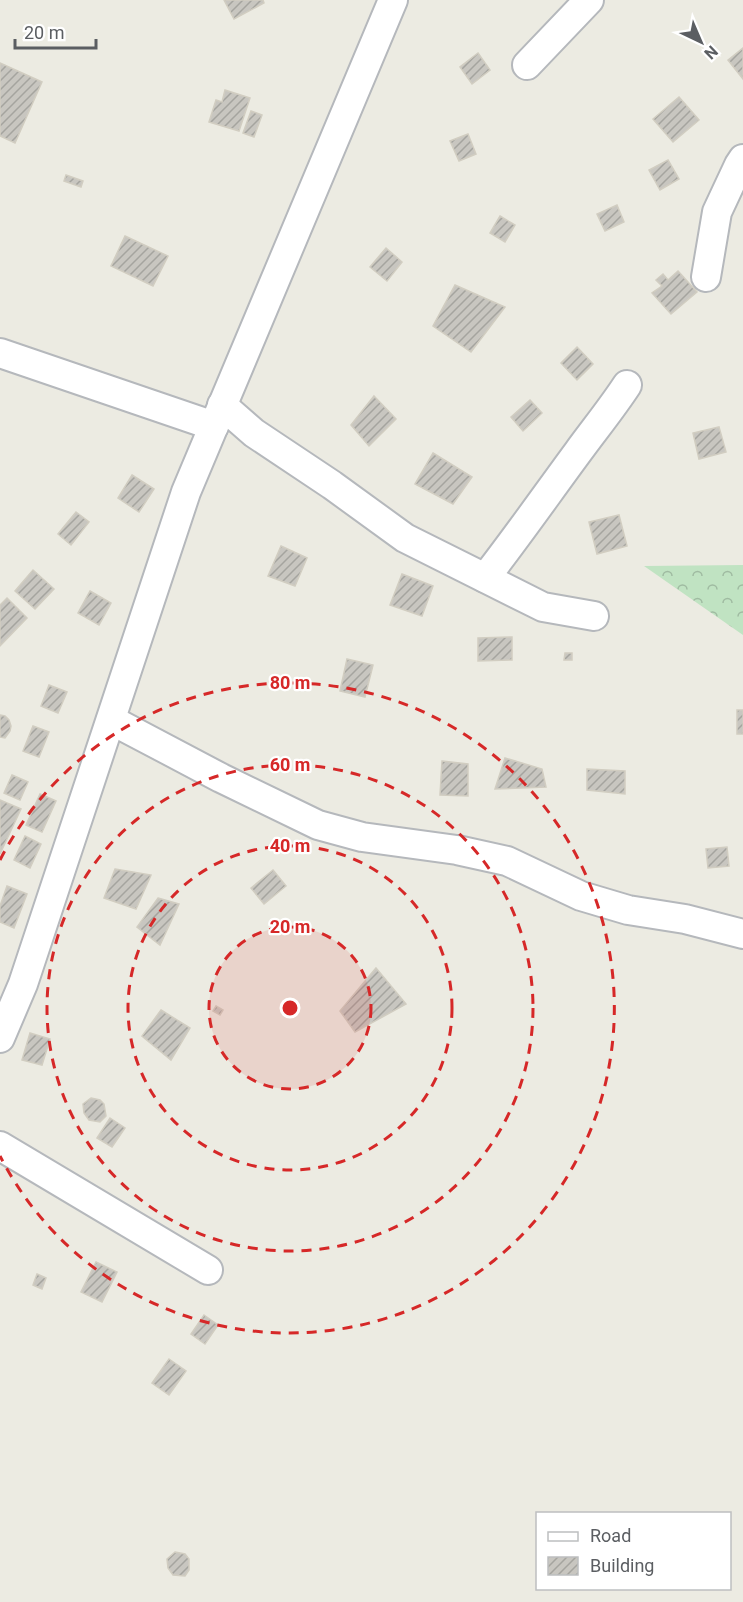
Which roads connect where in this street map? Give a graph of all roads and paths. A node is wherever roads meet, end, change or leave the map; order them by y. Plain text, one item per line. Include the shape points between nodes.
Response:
1 (393, 0) edge
2 (589, 0) edge
3 (527, 65) dead end
4 (743, 159) edge
5 (706, 277) dead end
6 (0, 353) edge
7 (627, 385) dead end
8 (218, 416) junction
9 (484, 578) junction
10 (594, 616) dead end
11 (111, 720) junction
12 (735, 928) edge
13 (0, 1038) edge
14 (0, 1146) edge
15 (208, 1270) dead end

1 - 8 street
2 - 3 street
4 - 5 street via 717,212
6 - 8 street
7 - 9 street
8 - 9 street via 254,433 405,538
8 - 11 street via 186,492
9 - 10 street via 543,607
11 - 12 street via 318,825 362,837 507,861 581,896 628,910
11 - 13 street via 23,984
14 - 15 street

